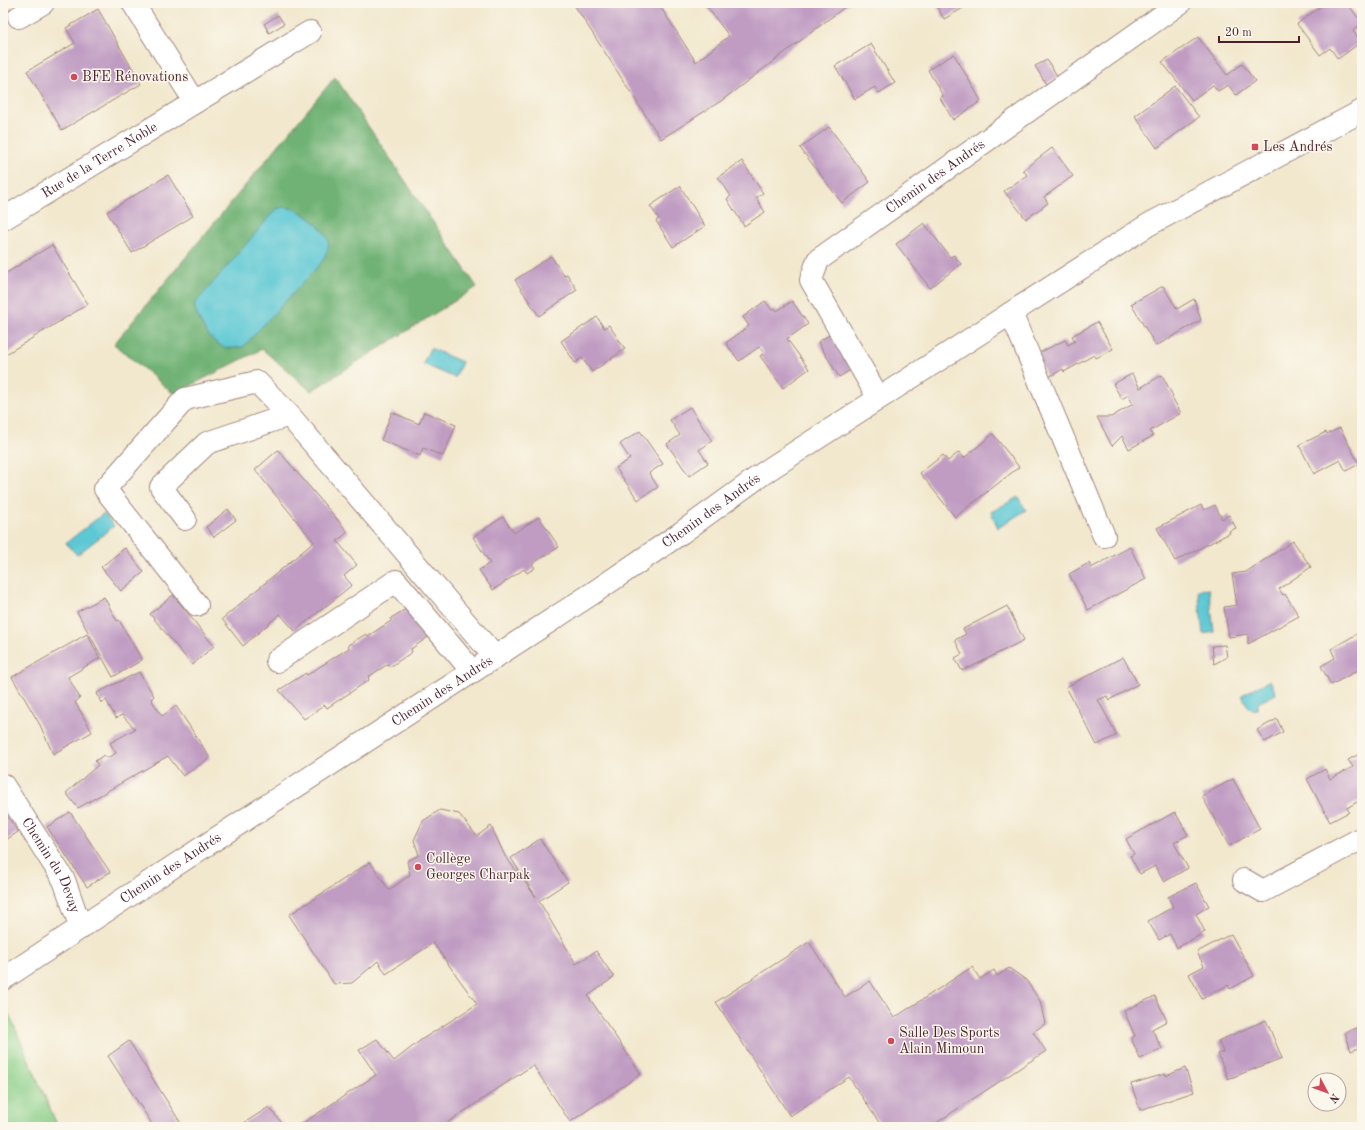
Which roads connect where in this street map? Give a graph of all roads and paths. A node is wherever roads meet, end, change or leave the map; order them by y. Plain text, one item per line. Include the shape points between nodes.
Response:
1 (43, 3) edge
2 (133, 3) edge
3 (1180, 3) edge
4 (19, 17) dead end
5 (310, 32) dead end
6 (195, 102) junction
7 (1362, 111) edge
8 (3, 219) edge
9 (1011, 313) junction
10 (878, 397) junction
11 (289, 415) junction
12 (185, 520) dead end
13 (1104, 536) dead end
14 (197, 605) dead end
15 (495, 657) junction
16 (277, 661) dead end
17 (472, 671) junction
18 (3, 785) edge
19 (1362, 838) edge
20 (1244, 880) dead end
21 (81, 928) junction
22 (3, 979) edge

1 - 4 street
2 - 6 street
3 - 10 street, Chemin des Andrés via 818,260 811,280
5 - 6 street, Rue de la Terre Noble
6 - 8 street, Rue de la Terre Noble
7 - 9 street, Chemin des Andrés via 1148,225
9 - 10 street, Chemin des Andrés
9 - 13 street
10 - 15 street, Chemin des Andrés via 768,470 593,593
11 - 12 street via 207,443 161,487
11 - 14 street via 257,382 185,399 105,489
11 - 15 street
15 - 17 street, Chemin des Andrés
16 - 17 street via 396,581
17 - 21 street, Chemin des Andrés
18 - 21 street, Chemin du Devay via 64,880
19 - 20 street via 1263,891
21 - 22 street, Chemin des Andrés

